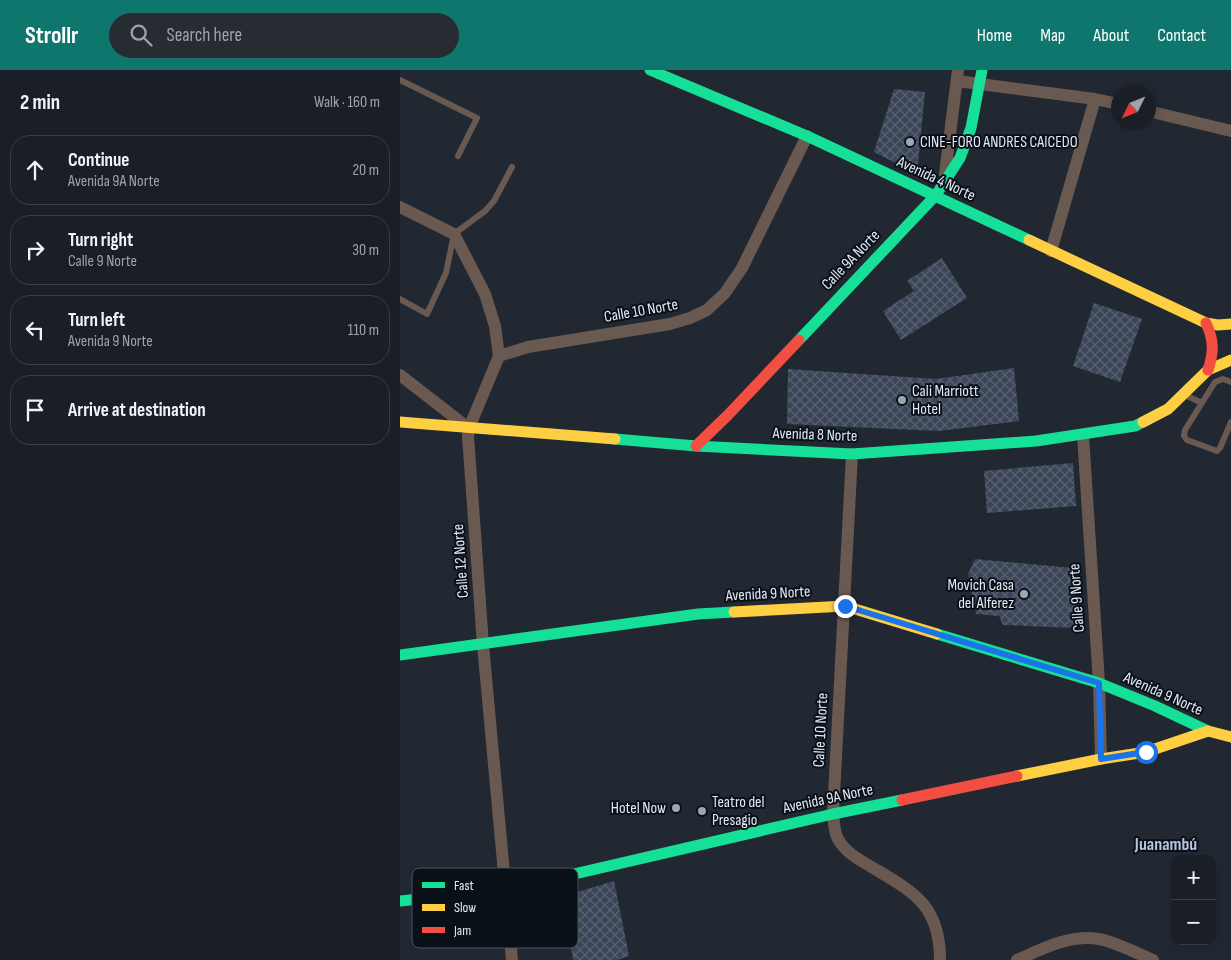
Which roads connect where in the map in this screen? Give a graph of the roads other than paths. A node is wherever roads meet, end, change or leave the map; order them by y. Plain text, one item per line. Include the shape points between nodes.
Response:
1 (650, 70) edge
2 (982, 70) edge
3 (957, 76) edge
4 (400, 80) edge
5 (1095, 98) junction
6 (1111, 102) edge
7 (1156, 113) edge
8 (1231, 131) edge
9 (807, 136) junction
10 (458, 156) dead end
11 (512, 167) dead end
12 (945, 173) junction
13 (924, 192) junction
14 (952, 205) junction
15 (400, 207) edge
16 (454, 234) junction
17 (1051, 251) junction
18 (400, 299) edge
19 (1206, 323) junction
20 (1231, 324) edge
21 (499, 356) junction
22 (1231, 360) edge
23 (1208, 370) junction
24 (400, 375) edge
25 (1231, 382) edge
26 (1184, 394) junction
27 (1202, 403) junction
28 (400, 422) edge
29 (1231, 422) edge
30 (468, 428) junction
31 (1083, 435) junction
32 (696, 446) junction
33 (852, 454) junction
34 (845, 606) junction
35 (483, 645) junction
36 (400, 655) edge
37 (1099, 683) junction
38 (1208, 732) junction
39 (1231, 737) edge
40 (1101, 759) junction
41 (833, 814) junction
42 (503, 868) edge
43 (578, 873) edge
44 (940, 960) edge
45 (1016, 960) edge
46 (1154, 960) edge

1 - 9 main road, Avenida 4 Norte
2 - 32 main road, Calle 9A Norte via 971,128 960,158 936,195
3 - 5 street
3 - 12 street
4 - 10 lane via 477,118
5 - 6 street
5 - 17 street
7 - 8 street
9 - 13 main road, Avenida 4 Norte
9 - 21 street, Calle 10 Norte via 742,268 725,293 708,310 670,324 528,347
11 - 16 lane via 494,201
12 - 13 street
12 - 14 street
13 - 14 main road, Avenida 4 Norte
14 - 17 main road, Avenida 4 Norte
15 - 16 street
16 - 18 lane via 446,273 427,314
16 - 21 street, Calle 12 Norte via 485,294 496,326
17 - 19 main road, Avenida 4 Norte
19 - 20 main road
19 - 23 main road via 1214,352
21 - 30 street, Calle 12 Norte
22 - 23 main road, Avenida 8 Norte
23 - 26 main road, Avenida 8 Norte
24 - 30 street
25 - 27 lane via 1219,379
26 - 27 lane
26 - 31 main road, Avenida 8 Norte via 1168,409 1135,426
27 - 29 lane via 1185,430 1187,440 1217,451
28 - 30 main road, Avenida 8 Norte
30 - 32 main road, Avenida 8 Norte
30 - 35 street, Calle 12 Norte
31 - 33 main road, Avenida 8 Norte
31 - 37 street, Calle 9 Norte
32 - 33 main road, Avenida 8 Norte
33 - 34 street, Calle 10 Norte
34 - 35 main road, Avenida 9 Norte via 698,614
34 - 37 main road, Avenida 9 Norte
34 - 41 street, Calle 10 Norte
35 - 36 main road, Avenida 9 Norte
35 - 42 street, Calle 12 Norte
37 - 38 main road, Avenida 9 Norte
37 - 40 street, Calle 9 Norte
38 - 39 main road
38 - 40 main road, Avenida 9A Norte via 1146,752
40 - 41 main road, Avenida 9A Norte
41 - 43 main road, Avenida 9A Norte
41 - 44 street, Calle 10 Norte via 837,837 851,855 914,894 931,913
45 - 46 street via 1071,939 1099,939

